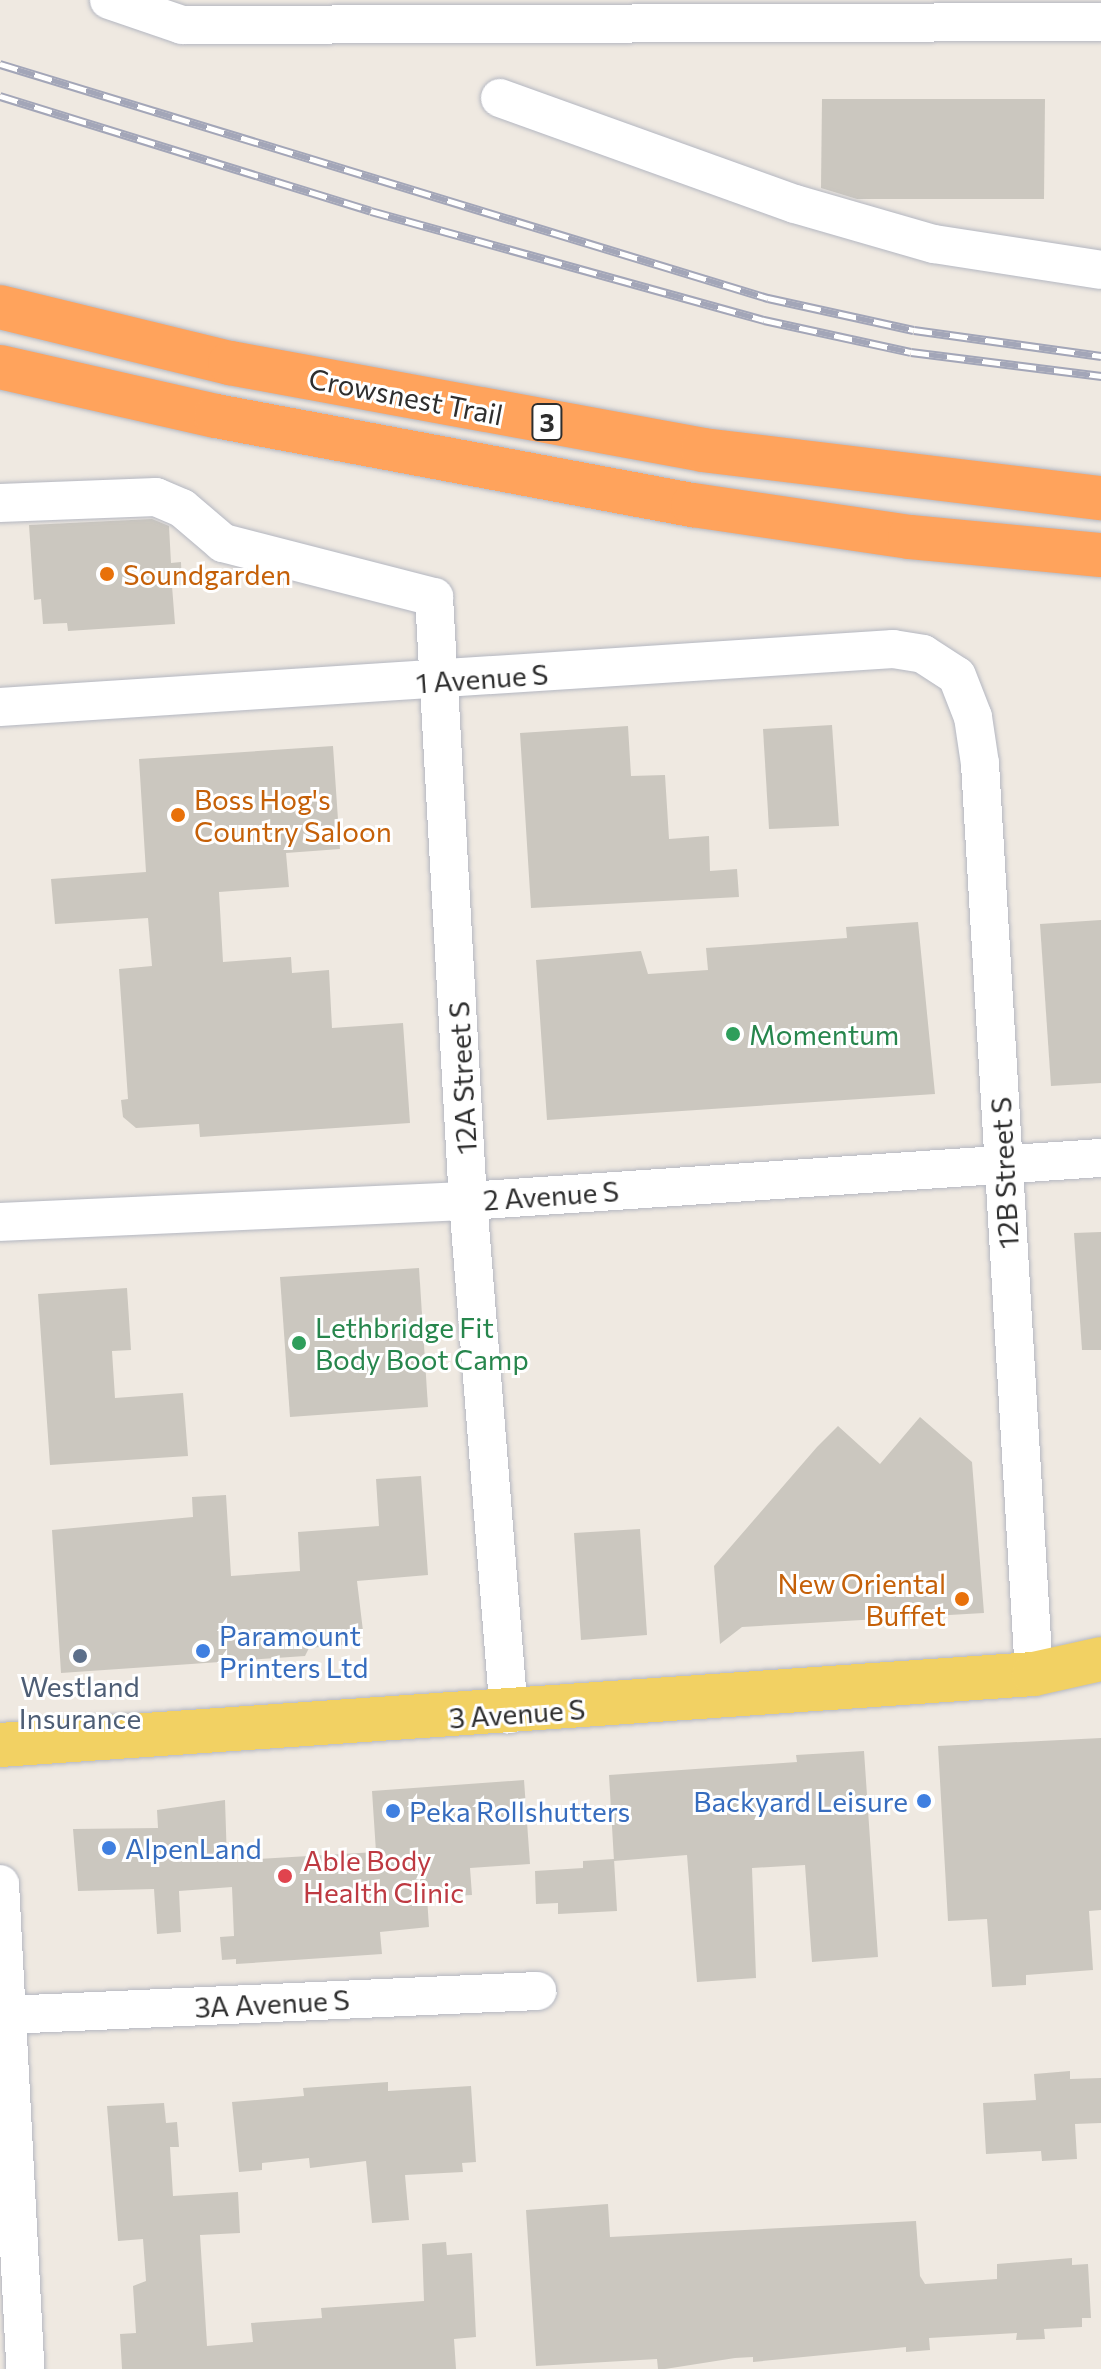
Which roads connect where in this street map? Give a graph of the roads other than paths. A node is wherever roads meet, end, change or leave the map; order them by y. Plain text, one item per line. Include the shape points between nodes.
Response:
1 (109, 0) edge
2 (1101, 22) edge
3 (500, 98) dead end
4 (1101, 270) edge
5 (0, 307) edge
6 (0, 370) edge
7 (1101, 498) edge
8 (0, 503) edge
9 (1101, 555) edge
10 (957, 676) joint
11 (442, 681) junction
12 (0, 707) edge
13 (1101, 1158) edge
14 (1003, 1165) junction
15 (468, 1201) junction
16 (0, 1222) edge
17 (1101, 1659) edge
18 (1034, 1674) junction
19 (1101, 1680) edge
20 (509, 1714) junction
21 (0, 1745) edge
22 (0, 1884) edge
23 (537, 1991) dead end
24 (7, 2015) junction
25 (25, 2369) edge

1 - 2 street via 182,25
3 - 4 street via 795,204 934,244
5 - 7 highway, Crowsnest Trail / 3 via 230,363 703,450
6 - 9 highway, Crowsnest Trail / 3 via 693,505 910,537
8 - 11 street, 12A Street S via 156,497 182,508 223,543 434,597
10 - 11 street, 1 Avenue S via 923,654 893,649
10 - 14 street, 12B Street S via 973,717 980,764
11 - 12 street, 1 Avenue S
11 - 15 street, 12A Street S
13 - 14 street, 2 Avenue S
14 - 15 street, 2 Avenue S
14 - 18 street, 12B Street S
15 - 16 street, 2 Avenue S
15 - 20 street, 12A Street S
17 - 18 main road, 3 Avenue S
18 - 19 main road, 3 Avenue S
18 - 20 main road, 3 Avenue S
20 - 21 main road, 3 Avenue S
22 - 24 street
23 - 24 street, 3A Avenue S
24 - 25 street

